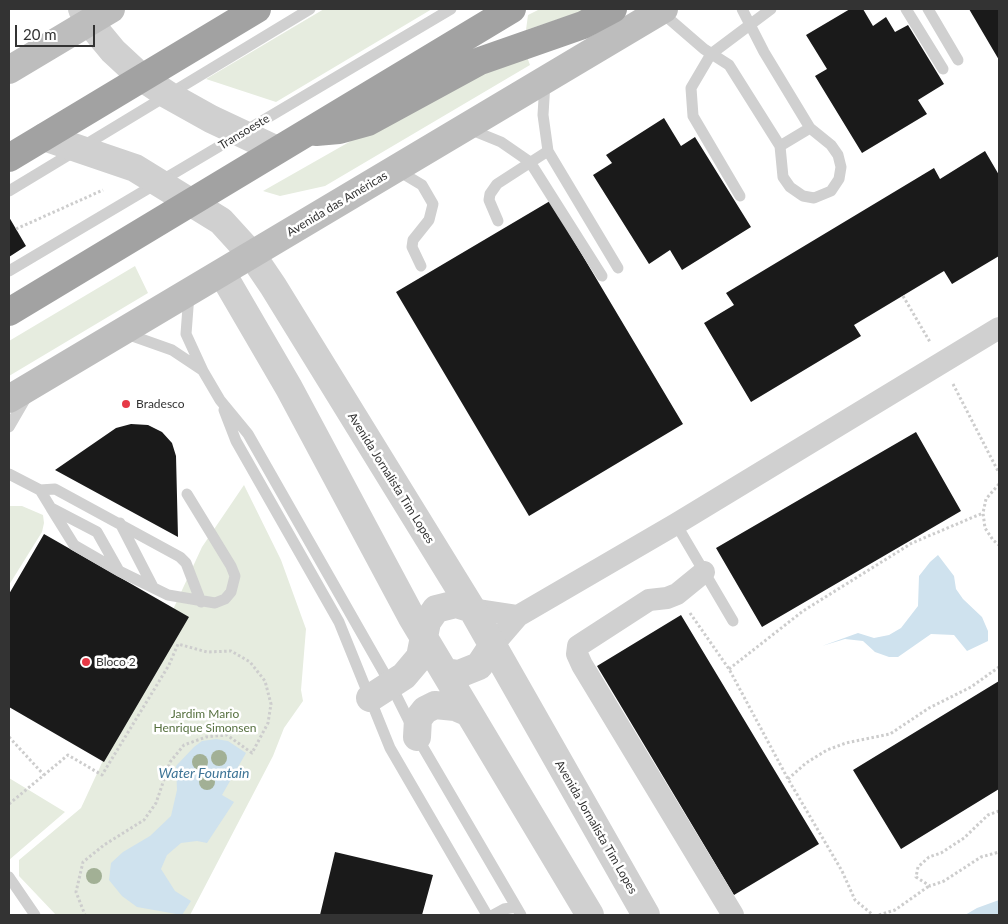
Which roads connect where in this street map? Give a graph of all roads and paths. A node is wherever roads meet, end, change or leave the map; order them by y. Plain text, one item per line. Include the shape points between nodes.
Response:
1 (256, 9) edge
2 (310, 9) edge
3 (451, 9) edge
4 (512, 9) edge
5 (613, 9) edge
6 (742, 9) edge
7 (771, 9) edge
8 (906, 9) edge
9 (928, 9) edge
10 (662, 10) edge
11 (94, 13) edge
12 (748, 24) junction
13 (711, 54) junction
14 (958, 60) dead end
15 (943, 69) dead end
16 (9, 70) edge
17 (141, 77) junction
18 (546, 80) junction
19 (168, 95) junction
20 (465, 128) junction
21 (810, 128) junction
22 (305, 133) junction
23 (243, 134) junction
24 (44, 137) junction
25 (780, 146) junction
26 (80, 148) junction
27 (277, 150) junction
28 (548, 151) junction
29 (9, 158) edge
30 (530, 162) junction
31 (396, 169) junction
32 (159, 182) junction
33 (103, 190) dead end
34 (9, 191) edge
35 (740, 196) dead end
36 (192, 202) junction
37 (498, 221) dead end
38 (16, 229) dead end
39 (36, 254) junction
40 (252, 255) junction
41 (9, 262) edge
42 (422, 266) dead end
43 (618, 268) dead end
44 (9, 271) edge
45 (222, 273) junction
46 (602, 276) dead end
47 (190, 292) junction
48 (9, 312) edge
49 (999, 328) edge
50 (120, 332) junction
51 (320, 365) junction
52 (203, 371) junction
53 (34, 384) junction
54 (289, 388) junction
55 (9, 399) edge
56 (220, 400) junction
57 (9, 427) edge
58 (9, 474) edge
59 (999, 484) edge
60 (40, 490) junction
61 (187, 494) dead end
62 (51, 508) junction
63 (983, 513) junction
64 (120, 523) junction
65 (676, 524) junction
66 (999, 545) edge
67 (119, 571) junction
68 (704, 572) junction
69 (153, 587) junction
70 (677, 594) junction
71 (201, 602) junction
72 (472, 609) junction
73 (518, 616) junction
74 (733, 621) dead end
75 (424, 638) junction
76 (493, 645) junction
77 (999, 667) edge
78 (729, 669) junction
79 (445, 672) junction
80 (380, 692) junction
81 (469, 713) junction
82 (9, 736) edge
83 (417, 736) junction
84 (44, 775) junction
85 (788, 779) junction
86 (9, 804) edge
87 (999, 811) edge
88 (999, 852) edge
89 (9, 877) edge
90 (930, 886) junction
91 (518, 911) edge
92 (35, 915) edge
93 (86, 915) edge
94 (487, 915) edge
95 (493, 915) edge
96 (590, 915) edge
97 (646, 915) edge
98 (733, 915) edge
99 (873, 915) edge
100 (879, 915) edge

1 - 17 highway
2 - 19 lane
3 - 23 lane, Transoeste
4 - 22 highway
5 - 22 highway via 583,25 480,61 368,122 339,130
6 - 12 lane
7 - 12 lane
8 - 15 lane
9 - 14 lane
10 - 13 lane
10 - 18 main road, Avenida das Américas
11 - 16 main road
11 - 17 street via 113,51
12 - 13 lane
12 - 21 lane
13 - 25 lane via 729,65
13 - 35 lane via 691,88 693,116
17 - 19 street
17 - 24 highway
18 - 20 main road, Avenida das Américas
18 - 28 lane via 543,115
19 - 23 street
19 - 26 lane
20 - 30 lane via 501,142
20 - 31 main road, Avenida das Américas
21 - 25 lane
21 - 25 lane via 838,155 839,179 831,190 814,198 803,196 790,187 783,177
22 - 27 highway
23 - 27 street
23 - 32 lane, Transoeste
24 - 26 street, Avenida Jornalista Tim Lopes
24 - 29 highway
26 - 32 street, Avenida Jornalista Tim Lopes via 135,168
26 - 34 lane
27 - 36 highway
28 - 30 lane
28 - 43 lane
30 - 37 lane via 497,184 490,194 489,200
30 - 46 lane
31 - 40 main road, Avenida das Américas
31 - 42 lane via 422,185 433,204 429,220 412,240 412,247
32 - 36 street, Avenida Jornalista Tim Lopes
32 - 39 lane, Transoeste
33 - 38 path
36 - 40 street, Avenida Jornalista Tim Lopes via 221,221
36 - 48 highway
39 - 41 lane, Transoeste via 27,254
39 - 44 lane, Transoeste
40 - 45 main road, Avenida das Américas
40 - 51 street, Avenida Jornalista Tim Lopes
45 - 47 main road, Avenida das Américas
45 - 54 street
47 - 50 main road, Avenida das Américas
47 - 52 lane via 186,334
49 - 65 street
50 - 52 lane via 158,343
50 - 53 main road, Avenida das Américas
51 - 54 street via 294,376
51 - 72 street, Avenida Jornalista Tim Lopes
52 - 56 lane
53 - 55 main road, Avenida das Américas
53 - 57 lane
54 - 75 street
56 - 80 lane via 236,441
56 - 80 lane via 248,434
58 - 60 lane
59 - 63 path via 986,499
60 - 62 lane
60 - 64 lane via 55,488
61 - 71 lane via 235,576 234,585 225,599 215,603
62 - 67 lane via 74,545
62 - 67 lane via 97,532
63 - 66 path via 985,528
63 - 78 path via 912,543 803,611
64 - 69 lane
64 - 71 lane via 186,563
65 - 68 lane
65 - 73 street
67 - 69 lane
68 - 70 street
68 - 74 lane
69 - 71 lane
70 - 78 path
70 - 98 street via 650,600 578,646 578,654
72 - 73 street
72 - 75 street via 456,604 436,610 427,622
72 - 76 street, Avenida Jornalista Tim Lopes
73 - 76 street
75 - 79 street
75 - 80 street via 420,658 404,676
76 - 79 street via 479,666 459,674
76 - 97 street, Avenida Jornalista Tim Lopes
77 - 85 path via 890,734 827,750
78 - 85 path
79 - 81 street
80 - 83 lane
80 - 94 lane via 390,748
81 - 83 street via 455,707 435,705 418,719
81 - 96 street
82 - 84 path
83 - 91 lane
84 - 86 path
84 - 93 path via 68,755 102,776 169,665 178,644 208,652 230,652 250,662 264,681 271,704 268,723 252,753 227,735 206,737 184,745 170,762 156,803 144,820 83,862 76,892
85 - 99 path via 842,871 855,900
87 - 90 path via 988,815 964,838 918,867 916,877
88 - 90 path via 980,857 944,881
89 - 92 lane
90 - 100 path via 895,910
91 - 95 lane via 504,909

